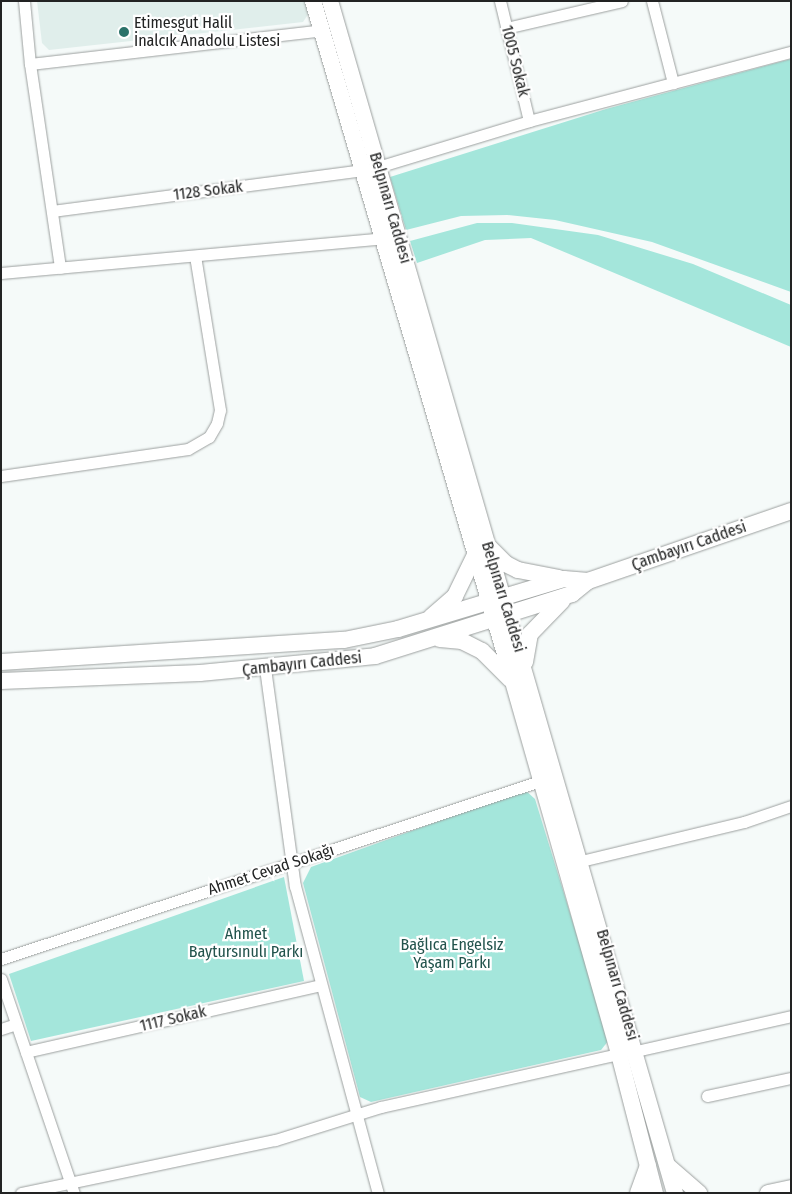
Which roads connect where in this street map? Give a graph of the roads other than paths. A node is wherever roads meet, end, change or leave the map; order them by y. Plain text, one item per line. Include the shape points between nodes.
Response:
1 (24, 1) edge
2 (313, 1) edge
3 (330, 1) edge
4 (500, 1) edge
5 (622, 1) edge
6 (652, 1) edge
7 (506, 28) junction
8 (322, 30) junction
9 (791, 52) edge
10 (30, 64) junction
11 (672, 83) junction
12 (529, 121) junction
13 (371, 168) junction
14 (52, 210) junction
15 (382, 238) junction
16 (195, 256) junction
17 (60, 268) junction
18 (1, 273) edge
19 (1, 476) edge
20 (791, 511) edge
21 (481, 549) junction
22 (564, 579) junction
23 (588, 581) junction
24 (572, 594) junction
25 (496, 600) junction
26 (501, 617) junction
27 (424, 621) junction
28 (433, 639) junction
29 (1, 662) edge
30 (265, 668) junction
31 (519, 677) junction
32 (1, 682) edge
33 (540, 780) junction
34 (791, 806) edge
35 (581, 861) junction
36 (291, 864) junction
37 (1, 959) edge
38 (1, 979) edge
39 (320, 985) junction
40 (791, 1016) edge
41 (16, 1024) junction
42 (1, 1029) edge
43 (636, 1051) junction
44 (26, 1052) junction
45 (619, 1054) junction
46 (791, 1078) edge
47 (707, 1096) dead end
48 (357, 1116) junction
49 (648, 1166) junction
50 (668, 1166) junction
51 (72, 1187) edge
52 (791, 1188) edge
53 (21, 1193) edge
54 (378, 1193) edge
55 (638, 1193) edge
56 (655, 1193) edge
57 (675, 1193) edge
58 (699, 1193) edge
59 (768, 1193) edge

1 - 10 street
2 - 8 street, Belpınarı Caddesi
3 - 13 street, Belpınarı Caddesi
4 - 7 street, 1005 Sokak
5 - 7 street
6 - 11 street
7 - 12 street, 1005 Sokak
8 - 10 street
8 - 13 street, Belpınarı Caddesi
9 - 11 street, 1128 Sokak
10 - 14 street
11 - 12 street, 1128 Sokak
12 - 13 street, 1128 Sokak
13 - 14 street, 1128 Sokak
13 - 15 street, Belpınarı Caddesi
13 - 21 street, Belpınarı Caddesi
14 - 17 street
15 - 16 street
15 - 21 street, Belpınarı Caddesi
16 - 17 street
16 - 19 street via 220,410 209,437 188,449
17 - 18 street
20 - 23 street, Çambayırı Caddesi
21 - 22 street via 518,570
21 - 25 street, Belpınarı Caddesi
21 - 27 street via 455,596
22 - 23 street, Çambayırı Caddesi
22 - 25 street, Çambayırı Caddesi
23 - 24 street, Çambayırı Caddesi
24 - 26 street, Çambayırı Caddesi
24 - 31 street via 554,607 530,634
25 - 26 street, Belpınarı Caddesi
25 - 27 street, Çambayırı Caddesi
26 - 28 street, Çambayırı Caddesi
26 - 31 street, Belpınarı Caddesi
27 - 29 street, Çambayırı Caddesi via 337,640
28 - 30 street, Çambayırı Caddesi via 375,656
28 - 31 street via 462,641
30 - 32 street, Çambayırı Caddesi
30 - 36 street
31 - 33 street, Belpınarı Caddesi
31 - 35 street, Belpınarı Caddesi
33 - 36 street, Ahmet Cevad Sokağı
33 - 45 street, Belpınarı Caddesi
34 - 35 street via 744,822
35 - 43 street, Belpınarı Caddesi
36 - 37 street, Ahmet Cevad Sokağı
36 - 39 street
38 - 41 street
39 - 44 street, 1117 Sokak
39 - 48 street
40 - 43 street
41 - 42 street
41 - 44 street
43 - 50 street, Belpınarı Caddesi
44 - 51 street
45 - 48 street via 382,1107
45 - 49 street, Belpınarı Caddesi
46 - 47 street
48 - 51 street via 276,1140
48 - 54 street
49 - 55 street
49 - 56 street, Belpınarı Caddesi
50 - 57 street, Belpınarı Caddesi
50 - 58 street
51 - 53 street
52 - 59 street

